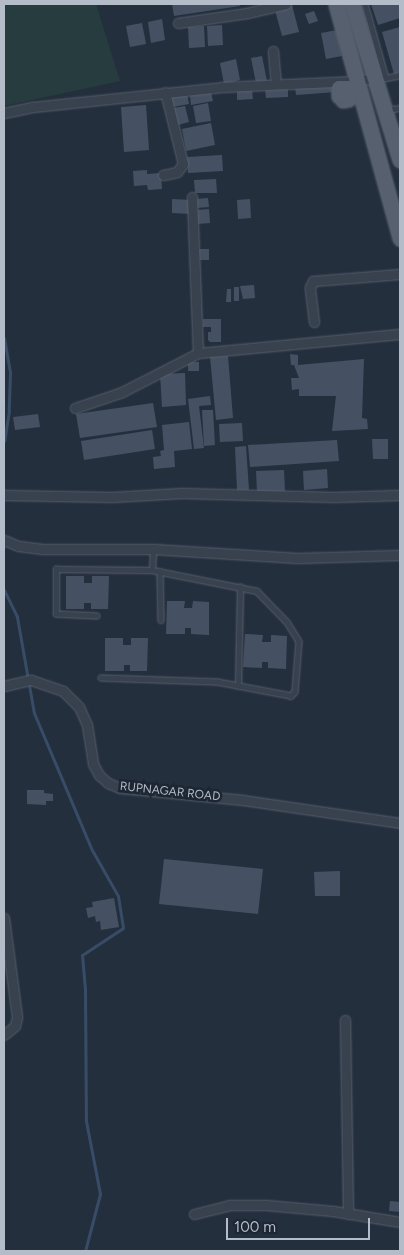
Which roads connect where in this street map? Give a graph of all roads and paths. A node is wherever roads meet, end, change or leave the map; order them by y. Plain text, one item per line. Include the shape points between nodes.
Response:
1 (286, 4) edge
2 (336, 4) edge
3 (352, 4) edge
4 (365, 4) edge
5 (178, 23) dead end
6 (273, 51) dead end
7 (400, 75) edge
8 (376, 78) junction
9 (356, 81) junction
10 (276, 84) junction
11 (165, 92) junction
12 (400, 108) edge
13 (384, 111) junction
14 (4, 113) edge
15 (396, 131) edge
16 (400, 160) edge
17 (163, 175) dead end
18 (192, 197) dead end
19 (400, 238) edge
20 (400, 274) edge
21 (314, 322) dead end
22 (400, 334) edge
23 (198, 353) junction
24 (74, 408) dead end
25 (4, 495) edge
26 (400, 495) edge
27 (4, 540) edge
28 (153, 549) junction
29 (400, 555) edge
30 (152, 570) junction
31 (160, 571) junction
32 (240, 587) junction
33 (97, 616) dead end
34 (161, 620) dead end
35 (101, 678) dead end
36 (4, 686) edge
37 (238, 686) junction
38 (400, 823) edge
39 (4, 918) edge
40 (7, 959) edge
41 (344, 1020) dead end
42 (4, 1035) edge
43 (194, 1214) dead end
44 (348, 1214) junction
45 (400, 1222) edge

1 - 5 street
2 - 9 main road
3 - 8 main road
4 - 7 lane via 386,78
6 - 10 street
8 - 9 street
8 - 13 main road
9 - 10 street
9 - 19 main road
10 - 11 street
11 - 14 street
11 - 17 street via 183,164 177,172
12 - 13 lane
13 - 15 main road
15 - 16 main road
18 - 23 street
20 - 21 street via 313,281 310,287
22 - 23 street
23 - 24 street via 122,392
25 - 26 street via 112,497 182,493 334,498
27 - 28 street via 18,546 43,549
28 - 29 street via 298,558
28 - 30 lane
30 - 31 lane
30 - 33 lane via 56,569 56,614
31 - 32 lane
31 - 34 lane
32 - 37 lane
32 - 37 lane via 257,591 287,622 299,641 292,696
35 - 37 lane via 217,682
36 - 38 street, RUPNAGAR ROAD via 26,681 48,684 63,691 79,706 87,725 93,764 99,775 120,788 243,800
39 - 40 street
40 - 42 street via 17,1017 15,1026
41 - 44 street
43 - 44 street via 228,1205
44 - 45 street

